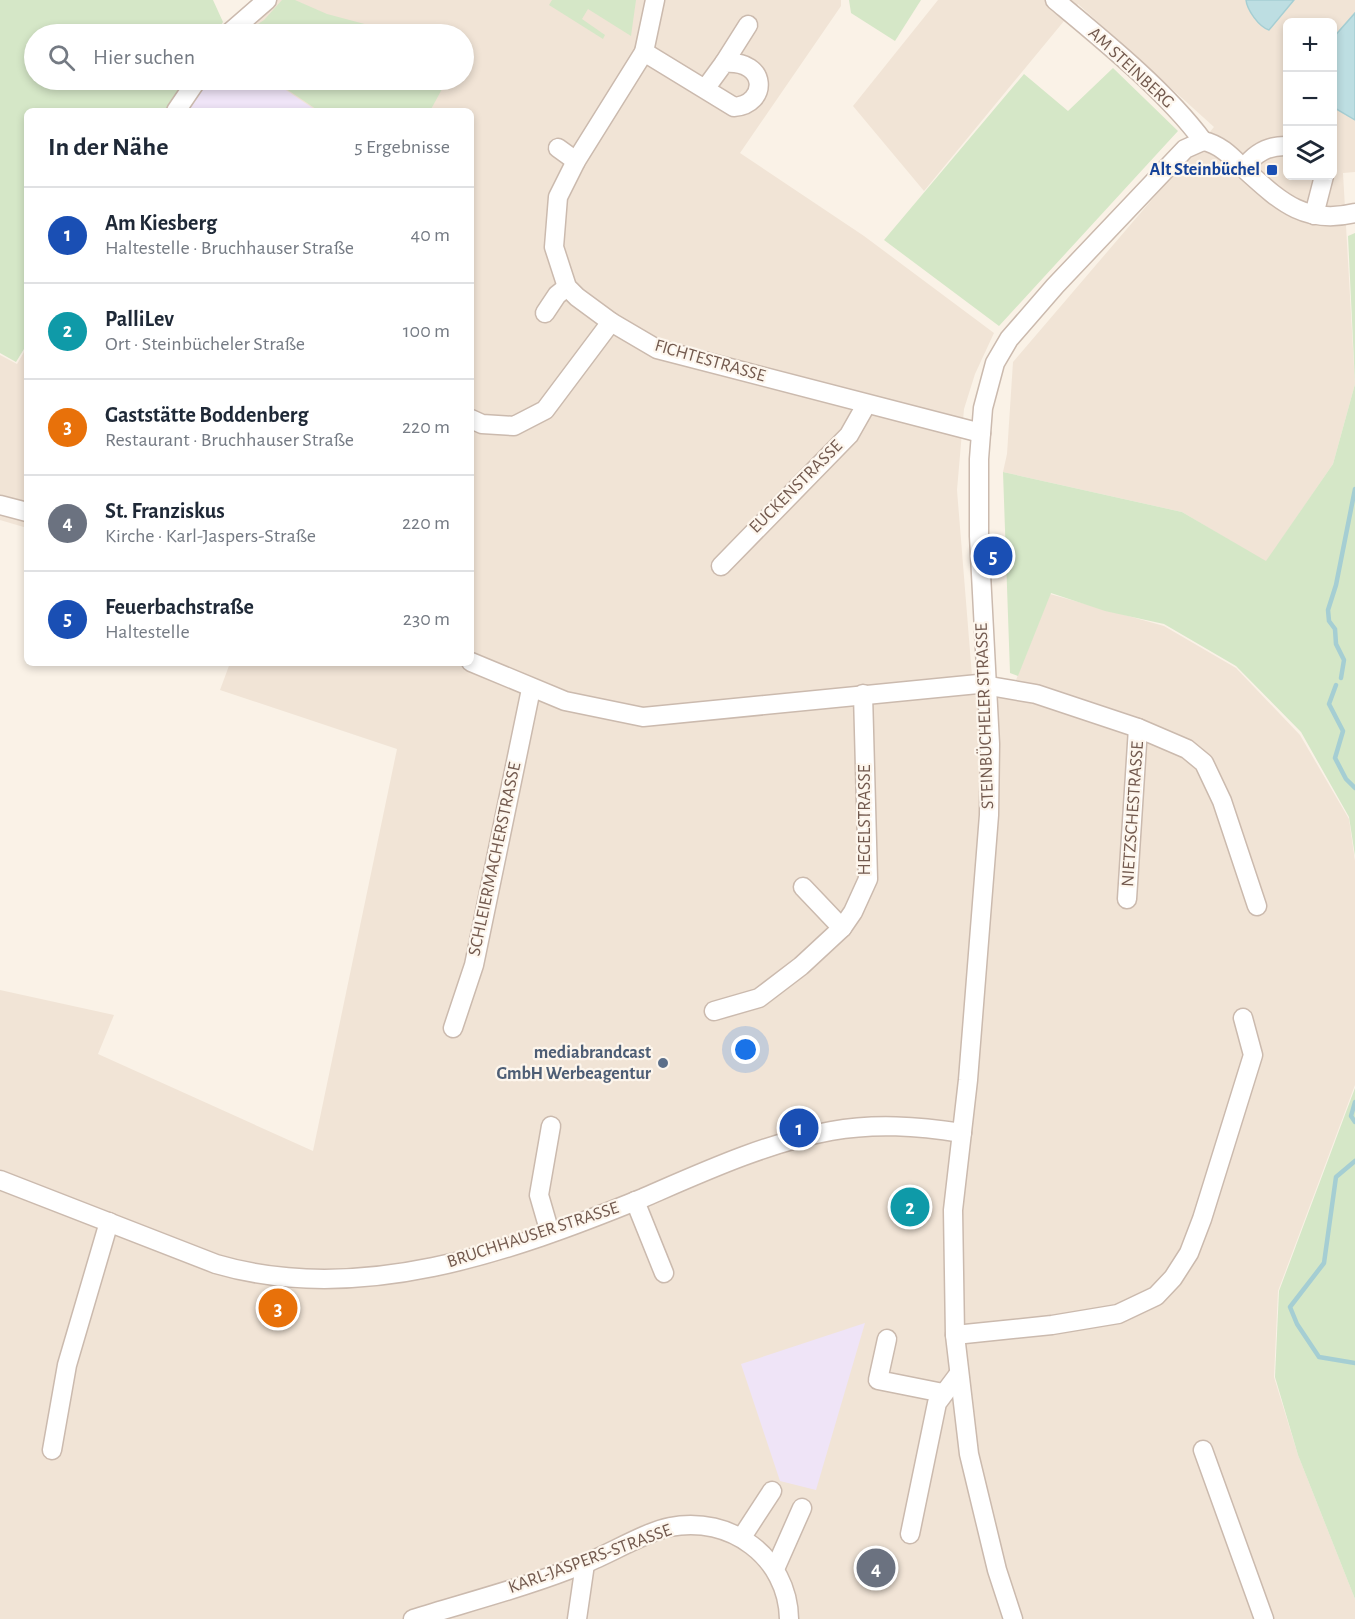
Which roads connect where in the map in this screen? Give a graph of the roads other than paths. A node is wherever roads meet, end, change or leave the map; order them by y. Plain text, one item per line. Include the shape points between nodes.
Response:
1 (267, 0) edge
2 (655, 0) edge
3 (1055, 0) edge
4 (239, 24) edge
5 (748, 25) dead end
6 (644, 52) junction
7 (724, 63) junction
8 (705, 89) junction
9 (1203, 141) junction
10 (1283, 146) edge
11 (558, 148) dead end
12 (576, 161) junction
13 (1244, 168) junction
14 (1323, 180) edge
15 (1355, 213) edge
16 (1314, 215) junction
17 (567, 287) junction
18 (544, 313) dead end
19 (611, 322) junction
20 (866, 405) junction
21 (474, 420) edge
22 (981, 433) junction
23 (0, 505) edge
24 (24, 511) edge
25 (721, 566) dead end
26 (474, 663) edge
27 (985, 685) junction
28 (531, 689) junction
29 (863, 694) junction
30 (1138, 728) junction
31 (803, 887) dead end
32 (1127, 899) dead end
33 (1257, 906) dead end
34 (842, 927) junction
35 (714, 1011) dead end
36 (1243, 1018) dead end
37 (453, 1028) dead end
38 (551, 1126) dead end
39 (962, 1133) junction
40 (0, 1180) edge
41 (635, 1201) junction
42 (109, 1222) junction
43 (550, 1233) junction
44 (664, 1273) dead end
45 (955, 1335) junction
46 (887, 1339) dead end
47 (958, 1375) junction
48 (943, 1393) junction
49 (1203, 1449) dead end
50 (52, 1450) dead end
51 (772, 1491) dead end
52 (802, 1508) dead end
53 (910, 1534) dead end
54 (742, 1537) junction
55 (585, 1564) junction
56 (775, 1569) junction
57 (413, 1619) edge
58 (577, 1619) edge
59 (789, 1619) edge
60 (1013, 1619) edge
61 (1264, 1619) edge

1 - 4 street
2 - 6 street
3 - 9 street, AM STEINBERG via 1146,82
5 - 7 street
6 - 8 street
6 - 12 street
7 - 8 street
7 - 8 street via 744,63 753,70 759,86 754,99 734,107
9 - 13 street via 1222,149
9 - 22 street, STEINBÜCHELER STRASSE via 1177,158 1009,339 995,363
10 - 13 street via 1269,147 1253,156
11 - 12 street
12 - 17 street via 556,204 554,247
13 - 16 street via 1290,207
14 - 16 street
15 - 16 street
17 - 18 street
17 - 19 street, FICHTESTRASSE
19 - 20 street, FICHTESTRASSE via 657,349
19 - 21 street via 545,410 514,426
20 - 22 street, FICHTESTRASSE
20 - 25 street, EUCKENSTRASSE via 849,435
22 - 27 street, STEINBÜCHELER STRASSE via 979,536
23 - 24 street
26 - 28 street, NIETZSCHESTRASSE
27 - 29 street, NIETZSCHESTRASSE
27 - 30 street, NIETZSCHESTRASSE via 1036,694
27 - 39 street, STEINBÜCHELER STRASSE via 990,744 989,814
28 - 29 street, NIETZSCHESTRASSE via 643,717
28 - 37 street, SCHLEIERMACHERSTRASSE via 474,965
29 - 34 street, HEGELSTRASSE via 868,879
30 - 32 street, NIETZSCHESTRASSE
30 - 33 street, NIETZSCHESTRASSE via 1186,748 1204,764 1222,801
31 - 34 street
34 - 35 street, HEGELSTRASSE via 759,998
36 - 45 street via 1253,1055 1202,1219 1189,1253 1173,1278 1156,1296 1118,1314
38 - 43 street via 538,1195
39 - 41 street, BRUCHHAUSER STRASSE via 910,1125 832,1131 790,1140
39 - 45 street, STEINBÜCHELER STRASSE via 953,1210
40 - 42 street, BRUCHHAUSER STRASSE
41 - 43 street, BRUCHHAUSER STRASSE
41 - 44 street
42 - 43 street, BRUCHHAUSER STRASSE via 246,1273 300,1279 390,1275 461,1262
42 - 50 street via 67,1365
45 - 47 street, STEINBÜCHELER STRASSE
46 - 48 street via 878,1380
47 - 48 street
47 - 60 street, STEINBÜCHELER STRASSE via 969,1454
48 - 53 street via 937,1403
49 - 61 street
51 - 54 street
52 - 56 street
54 - 55 street, KARL-JASPERS-STRASSE via 710,1527 669,1527
54 - 56 street, KARL-JASPERS-STRASSE via 760,1550
55 - 57 street, KARL-JASPERS-STRASSE
55 - 58 street
56 - 59 street, KARL-JASPERS-STRASSE via 789,1607

